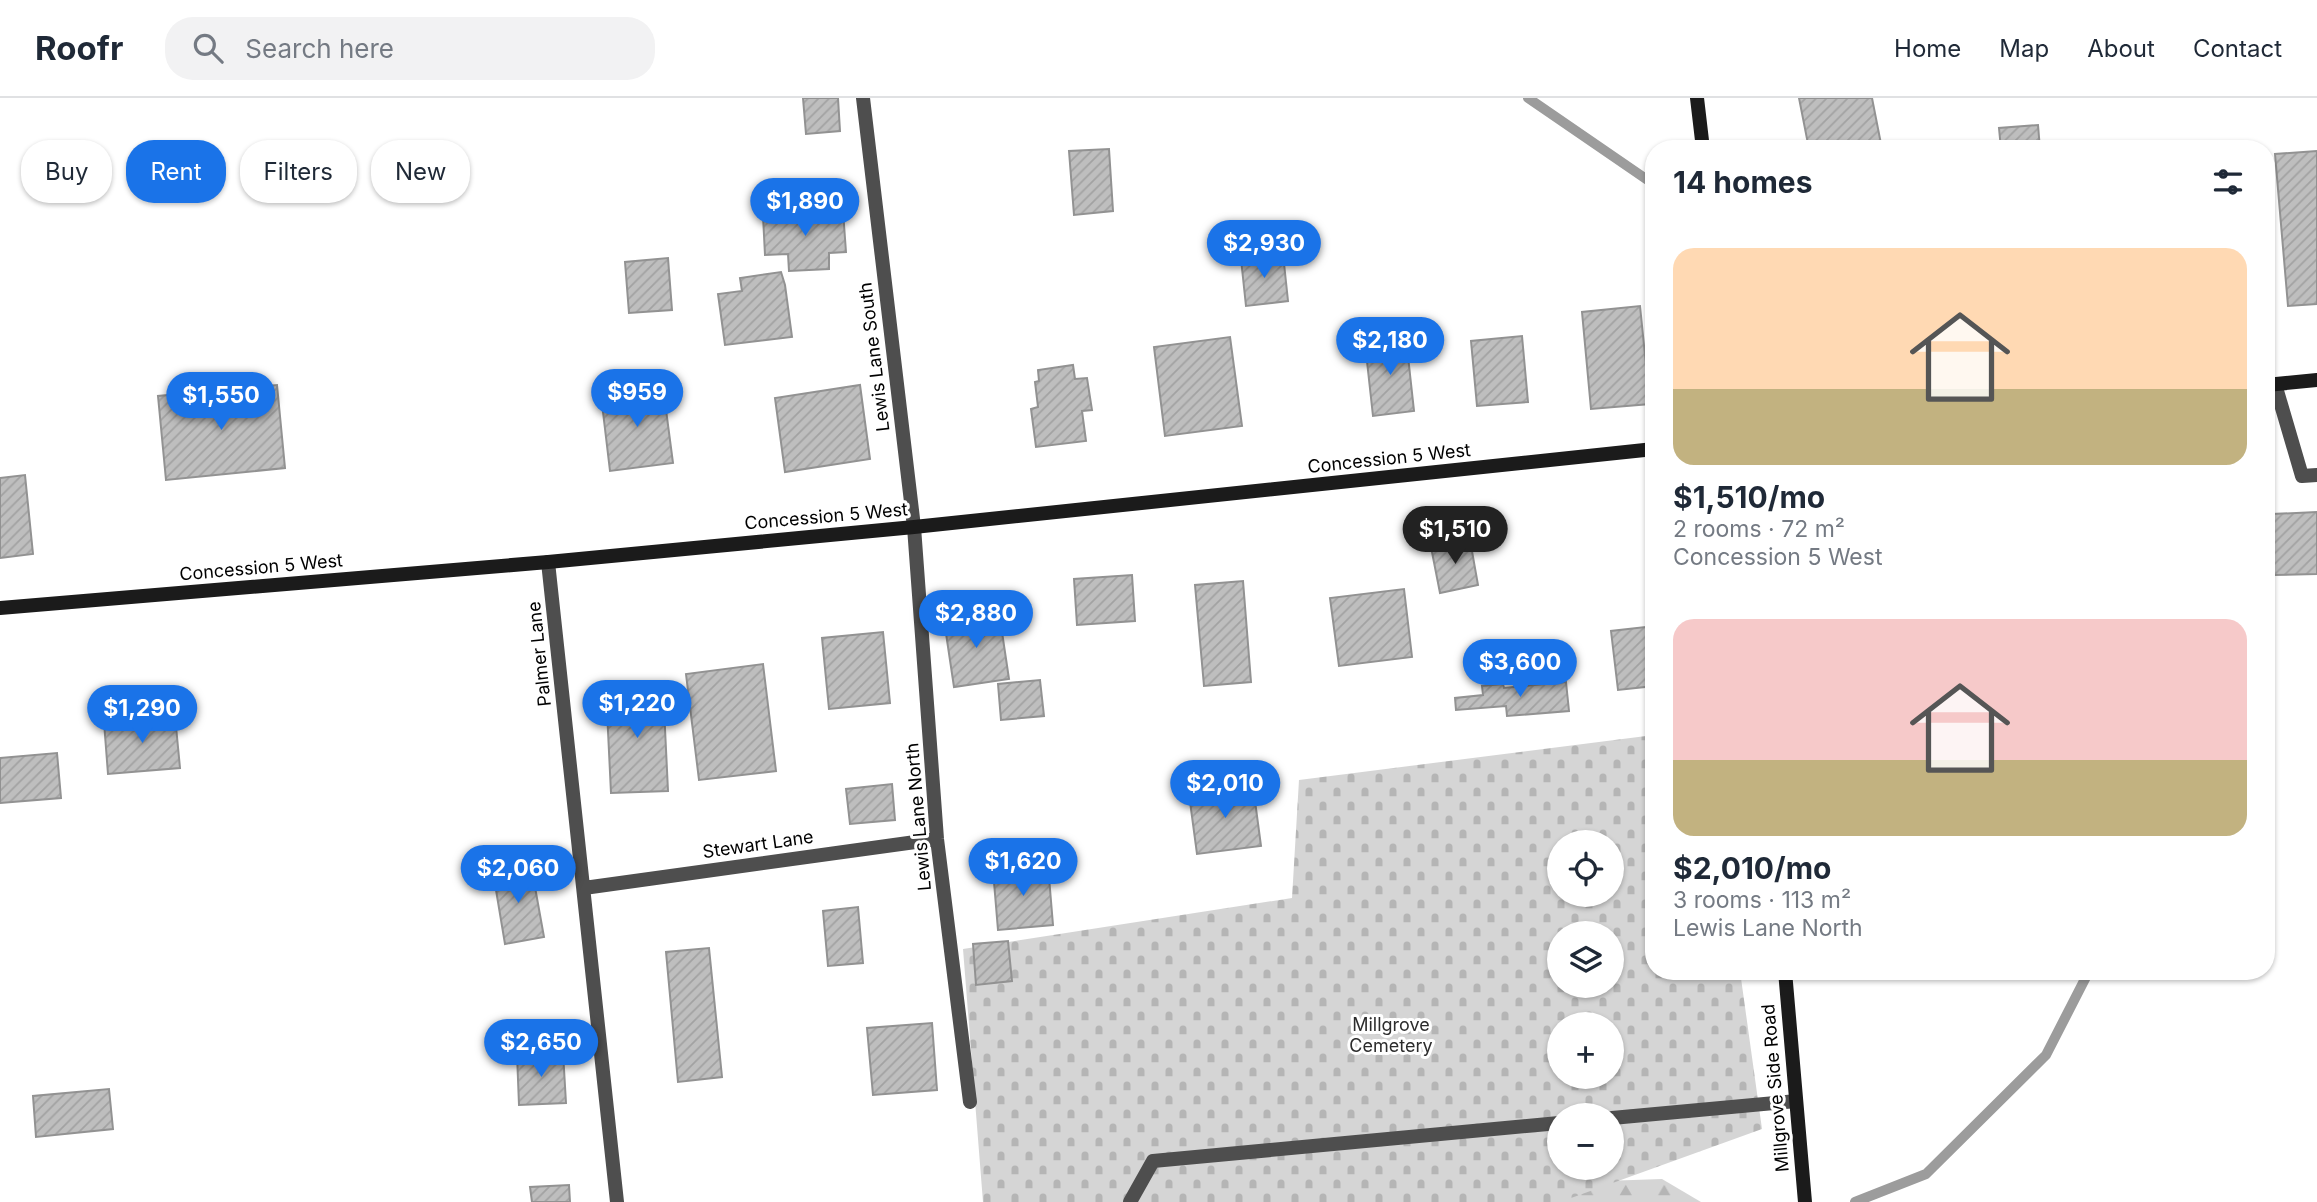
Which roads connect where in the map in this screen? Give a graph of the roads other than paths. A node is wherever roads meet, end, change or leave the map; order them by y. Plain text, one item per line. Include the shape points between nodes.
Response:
1 (863, 98) edge
2 (1697, 98) edge
3 (1702, 140) edge
4 (2317, 380) edge
5 (2275, 384) edge
6 (2275, 396) edge
7 (1645, 450) edge
8 (2317, 475) edge
9 (914, 527) junction
10 (548, 562) junction
11 (0, 608) edge
12 (937, 839) junction
13 (584, 888) junction
14 (1786, 980) edge
15 (1796, 1101) junction
16 (970, 1102) dead end
17 (1624, 1117) edge
18 (1547, 1124) edge
19 (617, 1202) edge
20 (1130, 1202) edge
21 (1805, 1202) edge

1 - 9 street, Lewis Lane South
2 - 3 main road
4 - 5 main road
6 - 8 street via 2302,476
7 - 9 main road, Concession 5 West
9 - 10 main road, Concession 5 West
9 - 12 street, Lewis Lane North
10 - 11 main road, Concession 5 West
10 - 13 street, Palmer Lane
12 - 13 street, Stewart Lane
12 - 16 street, Lewis Lane North
13 - 19 street, Palmer Lane
14 - 15 main road, Millgrove Side Road
15 - 17 street
15 - 21 main road, Millgrove Side Road
18 - 20 street via 1153,1161

